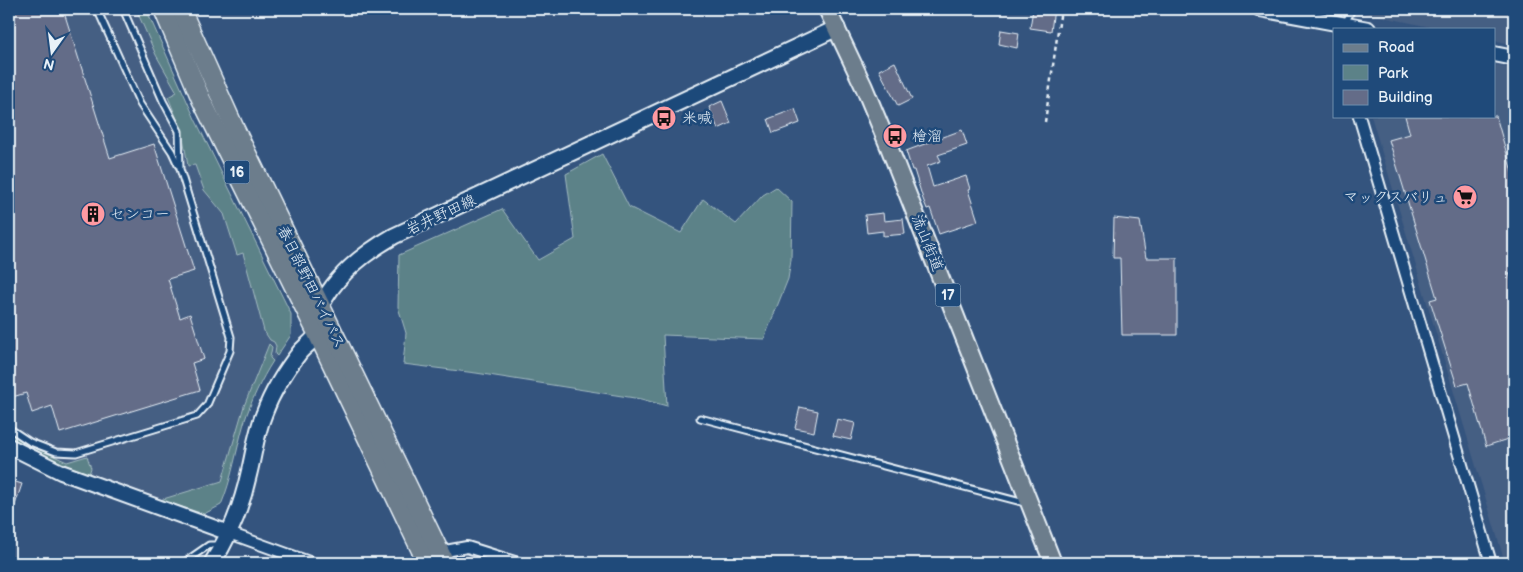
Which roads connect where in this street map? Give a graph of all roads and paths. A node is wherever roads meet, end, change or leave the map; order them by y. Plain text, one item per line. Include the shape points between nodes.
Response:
1 (97, 9) edge
2 (123, 9) edge
3 (163, 9) edge
4 (180, 9) edge
5 (828, 9) edge
6 (1061, 9) edge
7 (1260, 9) edge
8 (1352, 9) edge
9 (1297, 12) edge
10 (1337, 25) edge
11 (837, 28) junction
12 (1360, 28) edge
13 (1496, 54) edge
14 (1514, 58) edge
15 (1360, 118) edge
16 (1045, 122) dead end
17 (180, 169) junction
18 (321, 308) junction
19 (318, 334) junction
20 (700, 418) dead end
21 (9, 428) edge
22 (9, 446) edge
23 (1030, 504) junction
24 (227, 539) junction
25 (437, 560) edge
26 (183, 563) edge
27 (212, 563) edge
28 (312, 563) edge
29 (518, 563) edge
30 (1053, 563) edge
31 (1491, 563) edge

1 - 17 lane via 140,104
2 - 17 lane via 179,131
3 - 19 highway, 春日部野田バイパス / 16 via 201,99
4 - 18 highway, 春日部野田バイパス / 16
5 - 11 main road, 流山街道 / 17
6 - 16 path
7 - 9 street
8 - 10 lane
9 - 10 street
10 - 12 street
11 - 18 main road, 岩井野田線 via 382,243 361,257 342,277
11 - 23 main road, 流山街道 / 17 via 893,156
13 - 14 street
15 - 31 street
17 - 21 lane via 231,337 230,350 207,405 196,416 76,453 56,452 30,442
18 - 19 main road, 岩井野田線
18 - 25 highway, 春日部野田バイパス / 16
19 - 24 main road via 287,371 264,414 242,500
19 - 25 highway, 春日部野田バイパス / 16
20 - 23 lane
22 - 24 street via 61,472
23 - 30 main road, 流山街道 / 17
24 - 26 lane via 209,545
24 - 27 main road
24 - 28 street
25 - 29 street via 467,546

